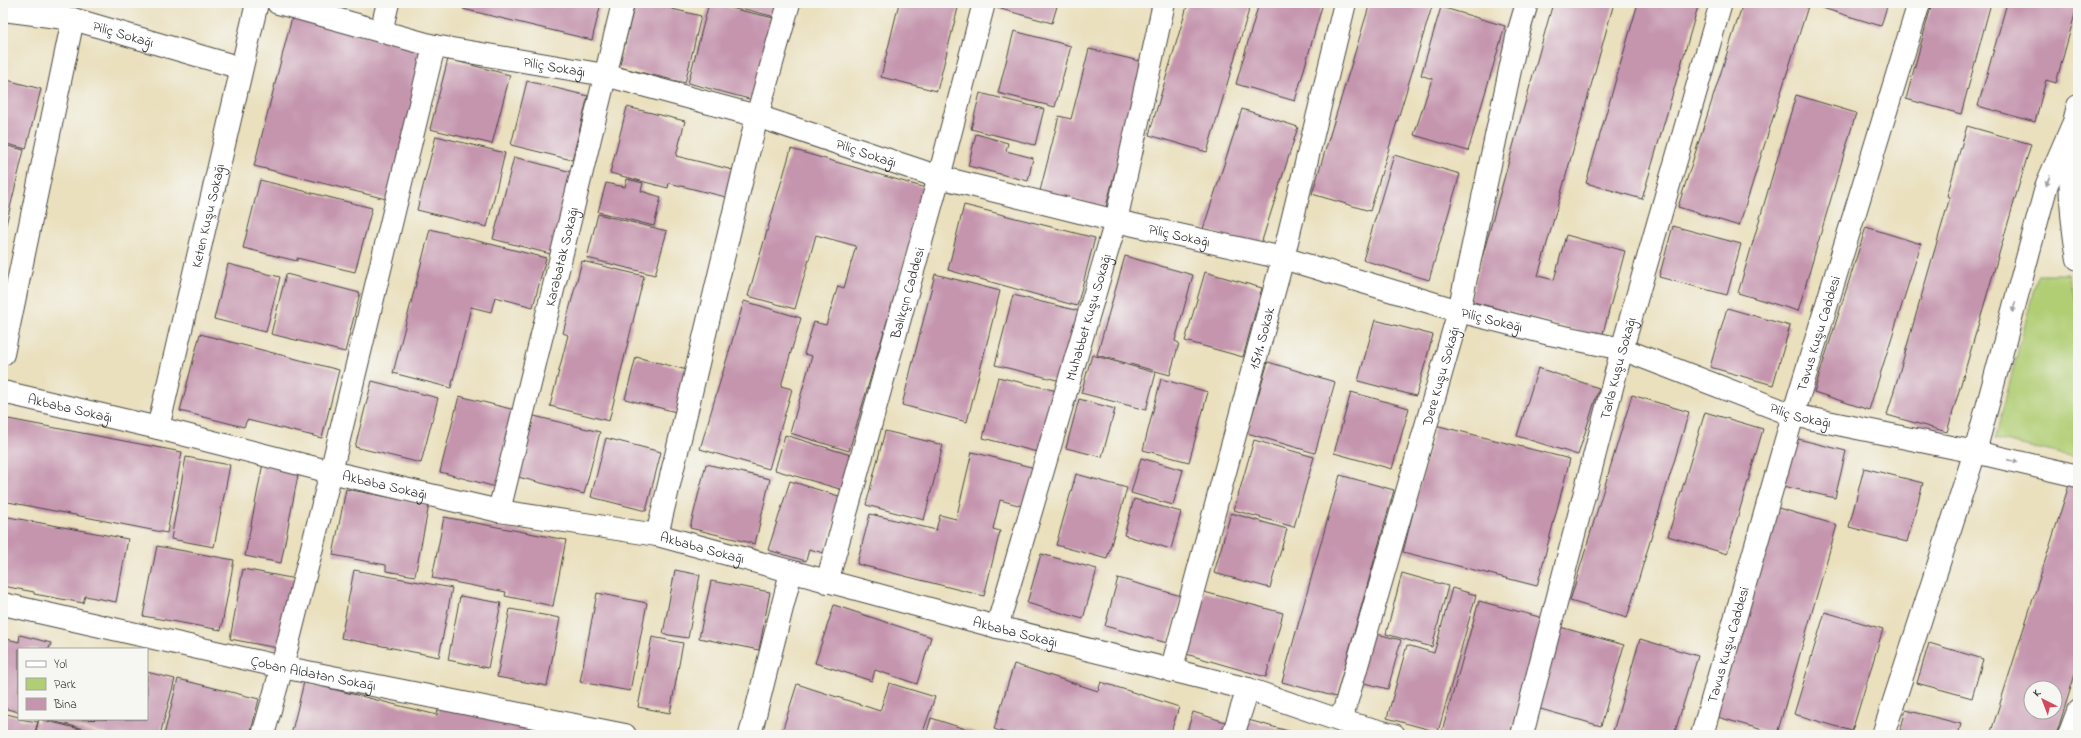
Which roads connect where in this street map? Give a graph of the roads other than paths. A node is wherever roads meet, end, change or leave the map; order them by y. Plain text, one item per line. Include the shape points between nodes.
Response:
1 (257, 3) edge
2 (278, 3) edge
3 (388, 3) edge
4 (623, 3) edge
5 (789, 3) edge
6 (984, 3) edge
7 (1164, 3) edge
8 (1345, 3) edge
9 (1527, 3) edge
10 (1721, 3) edge
11 (1919, 3) edge
12 (3, 10) edge
13 (73, 19) junction
14 (381, 31) junction
15 (434, 46) junction
16 (241, 68) junction
17 (605, 75) junction
18 (2076, 114) edge
19 (757, 116) junction
20 (939, 177) junction
21 (1116, 221) junction
22 (1283, 258) junction
23 (2078, 259) edge
24 (1459, 311) junction
25 (1622, 349) junction
26 (3, 354) edge
27 (3, 392) edge
28 (1793, 415) junction
29 (158, 428) junction
30 (1975, 452) junction
31 (331, 472) junction
32 (2078, 476) edge
33 (499, 510) junction
34 (657, 535) junction
35 (791, 572) junction
36 (827, 582) junction
37 (3, 604) edge
38 (997, 627) junction
39 (282, 668) junction
40 (1171, 671) junction
41 (1248, 689) junction
42 (2078, 711) edge
43 (1341, 721) junction
44 (263, 735) edge
45 (625, 735) edge
46 (750, 735) edge
47 (1233, 735) edge
48 (1394, 735) edge
49 (1522, 735) edge
50 (1702, 735) edge
51 (1883, 735) edge
52 (2069, 735) edge

1 - 16 street, Keten Kuşu Sokağı
2 - 14 street, Piliç Sokağı
3 - 14 street
4 - 17 street, Karabatak Sokağı
5 - 19 street
6 - 20 street, Balıkçın Caddesi
7 - 21 street, Muhabbet Kuşu Sokağı
8 - 22 street, 1511. Sokak
9 - 24 street, Dere Kuşu Sokağı via 1517,37
10 - 25 street, Tarla Kuşu Sokağı
11 - 28 street, Tavus Kuşu Caddesi
12 - 13 street, Piliç Sokağı
13 - 16 street, Piliç Sokağı
13 - 26 street
14 - 15 street, Piliç Sokağı
15 - 17 street, Piliç Sokağı
15 - 31 street
16 - 29 street, Keten Kuşu Sokağı
17 - 19 street, Piliç Sokağı
17 - 33 street, Karabatak Sokağı
18 - 23 street via 2069,171 2071,222
18 -> 30 street via 2047,184
19 - 20 street, Piliç Sokağı
19 - 34 street
20 - 21 street, Piliç Sokağı
20 - 36 street, Balıkçın Caddesi
21 - 22 street, Piliç Sokağı
21 - 38 street, Muhabbet Kuşu Sokağı
22 - 24 street, Piliç Sokağı
22 - 40 street, 1511. Sokak
24 - 25 street, Piliç Sokağı
24 - 43 street, Dere Kuşu Sokağı
25 - 28 street, Piliç Sokağı
25 - 49 street, Tarla Kuşu Sokağı
27 - 29 street, Akbaba Sokağı
28 - 30 street, Piliç Sokağı
28 - 50 street, Tavus Kuşu Caddesi
29 - 31 street, Akbaba Sokağı
30 -> 32 street, Piliç Sokağı
30 - 51 street
31 - 33 street, Akbaba Sokağı
31 - 39 street
33 - 34 street, Akbaba Sokağı
34 - 35 street, Akbaba Sokağı
35 - 36 street, Akbaba Sokağı
35 - 46 street
36 - 38 street, Akbaba Sokağı
37 - 39 street, Çoban Aldatan Sokağı
38 - 40 street, Akbaba Sokağı
39 - 44 street
39 - 45 street, Çoban Aldatan Sokağı
40 - 41 street, Akbaba Sokağı
41 - 43 street, Akbaba Sokağı
41 - 47 street
42 - 52 street
43 - 48 street, Akbaba Sokağı

